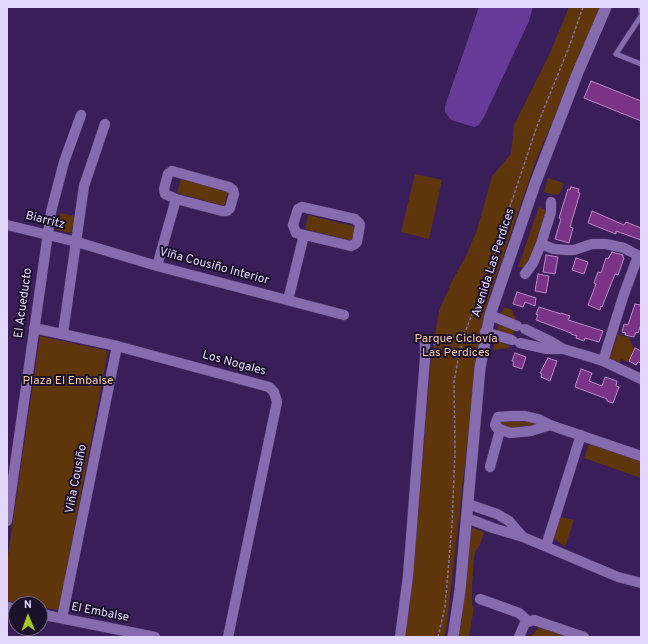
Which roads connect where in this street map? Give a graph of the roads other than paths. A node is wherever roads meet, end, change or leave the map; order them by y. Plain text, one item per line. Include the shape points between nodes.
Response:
1 (606, 7) edge
2 (641, 7) edge
3 (641, 11) edge
4 (641, 16) edge
5 (641, 64) edge
6 (82, 115) dead end
7 (105, 124) dead end
8 (176, 199) junction
9 (551, 202) dead end
10 (7, 225) edge
11 (304, 235) junction
12 (47, 236) junction
13 (76, 242) junction
14 (541, 244) junction
15 (640, 256) edge
16 (157, 266) junction
17 (525, 274) dead end
18 (288, 300) junction
19 (344, 315) dead end
20 (490, 315) junction
21 (34, 328) junction
22 (486, 332) junction
23 (63, 334) junction
24 (117, 346) junction
25 (425, 346) road end
26 (563, 349) junction
27 (603, 361) junction
28 (641, 379) edge
29 (550, 425) junction
30 (500, 430) junction
31 (581, 435) junction
32 (11, 456) edge
33 (641, 456) edge
34 (490, 467) dead end
35 (468, 504) junction
36 (467, 518) junction
37 (7, 521) edge
38 (523, 537) junction
39 (546, 546) junction
40 (641, 584) edge
41 (480, 599) dead end
42 (48, 615) edge
43 (62, 618) junction
44 (528, 621) junction
45 (155, 637) edge
46 (228, 637) edge
47 (400, 637) edge
48 (453, 637) edge
49 (520, 637) edge
50 (584, 637) edge

1 - 20 street, Avenida Las Perdices via 537,177
2 - 3 lane
4 - 5 lane via 616,54
6 - 12 street, El Acueducto via 64,162 50,212
7 - 13 street via 84,186
8 - 8 street via 227,211 234,194 229,187 172,171 168,174 164,190 165,194
8 - 16 street
9 - 14 street via 551,212
10 - 12 street, Biarritz
11 - 11 street via 351,246 357,242 360,223 355,219 302,207 298,209 293,225 296,233
11 - 18 street
12 - 13 street, Biarritz
12 - 21 street, El Acueducto
13 - 16 street, Viña Cousiño Interior
13 - 23 street
14 - 15 street via 554,249 574,250 592,244 606,244 624,248
14 - 17 street
15 - 27 street via 626,289
16 - 18 street, Viña Cousiño Interior
18 - 19 street, Viña Cousiño Interior
20 - 22 street, Avenida Las Perdices
20 - 26 street
21 - 23 street, Los Nogales
21 - 32 street, El Acueducto
22 - 26 street via 547,349
22 - 35 street, Avenida Las Perdices via 480,368
23 - 24 street, Los Nogales
24 - 43 street, Viña Cousiño
24 - 46 street, Los Nogales via 269,387 274,392 277,402
25 - 47 street via 408,576
26 - 27 street
27 - 28 street
29 - 30 street via 531,431 510,433
29 - 30 street via 525,416 502,416 498,417 495,425
29 - 31 street
30 - 34 street
31 - 33 street
31 - 39 street
32 - 37 street, El Acueducto
35 - 36 street, Avenida Las Perdices
35 - 38 street via 510,521
36 - 38 street
36 - 48 street, Avenida Las Perdices
38 - 39 street
39 - 40 street via 618,577
41 - 44 street via 519,614
42 - 43 street, El Embalse
43 - 45 street, El Embalse
44 - 49 street via 523,626
44 - 50 street via 537,620

